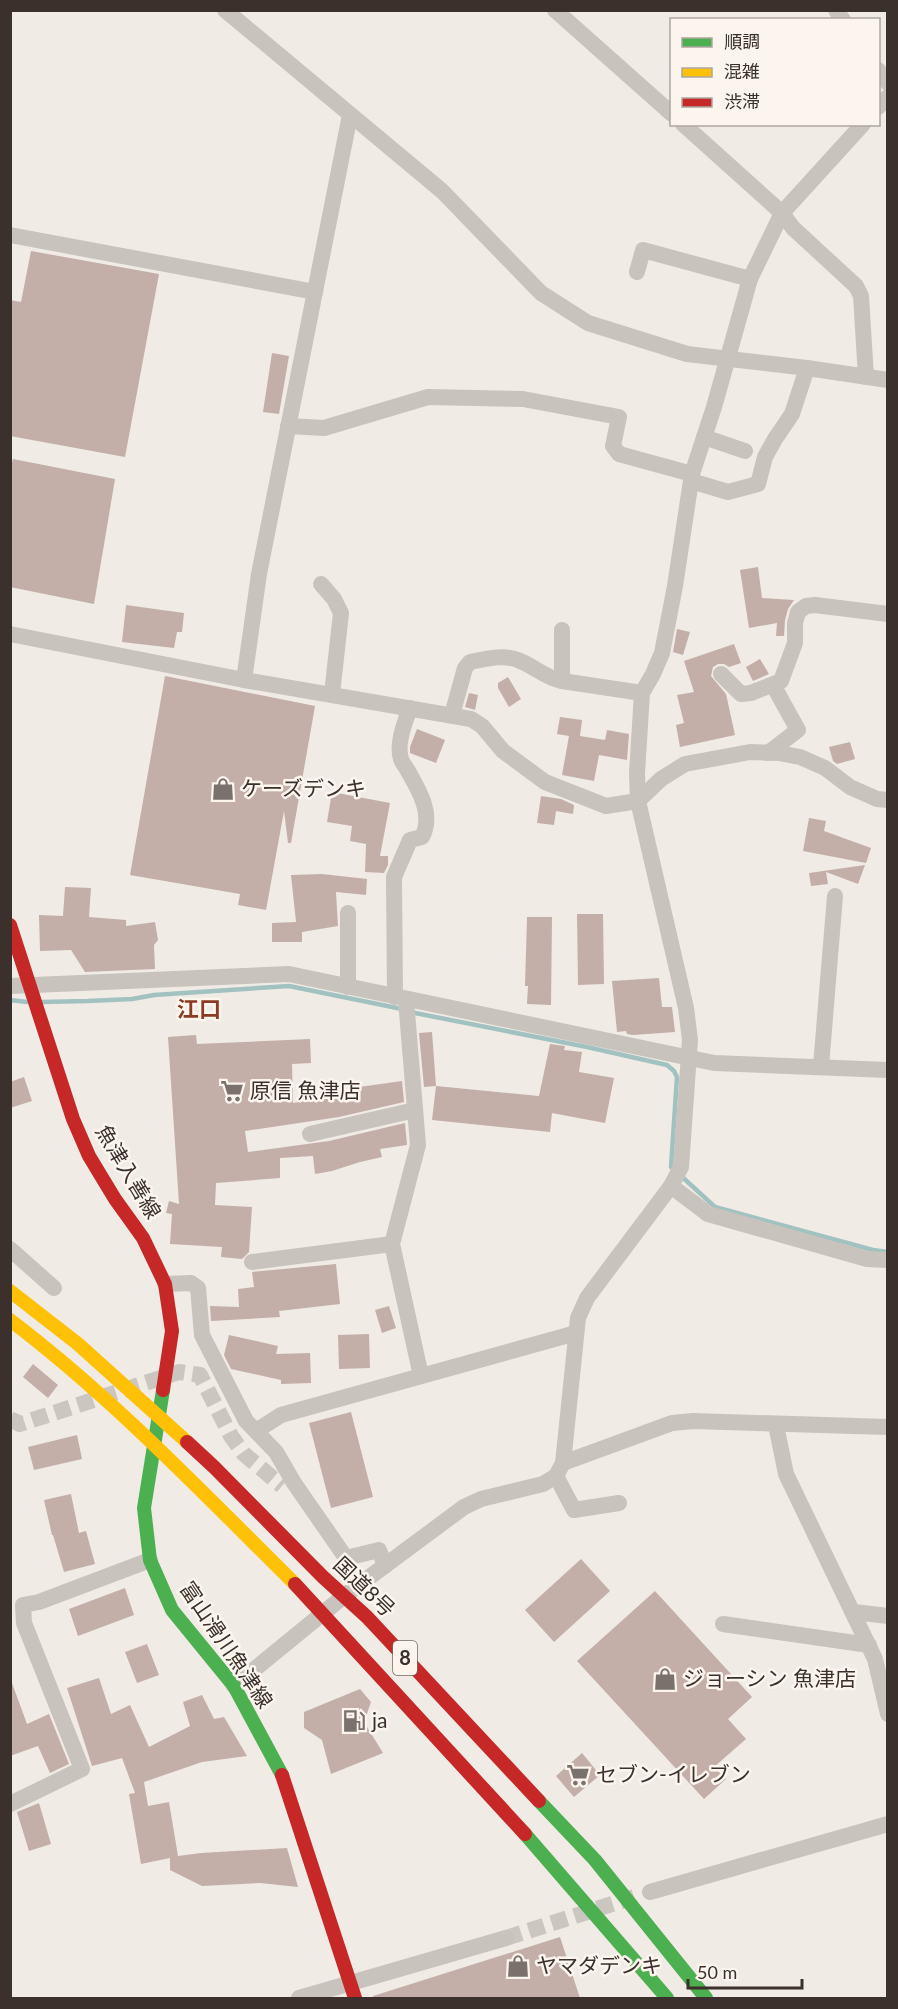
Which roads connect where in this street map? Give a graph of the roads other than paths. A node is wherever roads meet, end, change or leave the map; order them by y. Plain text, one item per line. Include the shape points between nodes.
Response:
1 (225, 10) edge
2 (555, 10) edge
3 (670, 112) edge
4 (350, 115) junction
5 (685, 126) edge
6 (861, 126) edge
7 (782, 213) junction
8 (10, 235) edge
9 (637, 272) dead end
10 (750, 279) junction
11 (315, 292) junction
12 (726, 360) junction
13 (807, 369) junction
14 (866, 377) junction
15 (888, 380) edge
16 (288, 426) junction
17 (704, 437) junction
18 (745, 451) dead end
19 (692, 477) junction
20 (321, 584) dead end
21 (888, 614) edge
22 (562, 630) dead end
23 (10, 634) edge
24 (721, 674) dead end
25 (244, 680) junction
26 (562, 681) junction
27 (773, 685) junction
28 (642, 693) junction
29 (332, 694) junction
30 (410, 708) junction
31 (452, 715) junction
32 (768, 753) junction
33 (888, 800) edge
34 (638, 801) junction
35 (835, 896) dead end
36 (348, 913) dead end
37 (10, 926) edge
38 (30, 985) junction
39 (10, 986) edge
40 (348, 987) junction
41 (400, 999) junction
42 (688, 1058) junction
43 (820, 1066) junction
44 (888, 1070) edge
45 (416, 1110) junction
46 (310, 1134) dead end
47 (671, 1186) junction
48 (392, 1244) junction
49 (10, 1249) edge
50 (888, 1260) edge
51 (252, 1262) dead end
52 (165, 1284) junction
53 (54, 1288) dead end
54 (10, 1291) edge
55 (10, 1320) edge
56 (576, 1333) junction
57 (164, 1372) joint
58 (421, 1376) junction
59 (158, 1418) junction
60 (776, 1425) junction
61 (888, 1427) edge
62 (256, 1431) junction
63 (155, 1446) junction
64 (559, 1469) junction
65 (619, 1503) dead end
66 (150, 1560) junction
67 (385, 1566) junction
68 (344, 1596) junction
69 (17, 1602) edge
70 (854, 1612) junction
71 (324, 1613) junction
72 (888, 1616) edge
73 (723, 1624) dead end
74 (869, 1645) junction
75 (234, 1686) junction
76 (888, 1714) edge
77 (10, 1804) edge
78 (888, 1824) edge
79 (650, 1892) tunnel mouth
80 (506, 1938) tunnel mouth
81 (352, 1991) edge
82 (299, 1998) edge
83 (667, 1998) edge
84 (706, 1998) edge

1 - 4 street
2 - 3 street
4 - 11 street
4 - 12 street via 442,191 541,293 588,323 687,354
5 - 7 street
6 - 7 street
7 - 10 street
7 - 14 street via 856,286 861,296
8 - 11 street
9 - 10 street via 643,250
10 - 12 street
11 - 16 street
12 - 13 street
12 - 17 street
13 - 14 street
13 - 19 street via 792,414 765,457 758,484 728,492
14 - 15 street
16 - 19 street via 324,428 428,397 523,399 619,417 613,446 619,454
16 - 25 street via 259,574
17 - 18 street
17 - 19 street
19 - 28 street via 665,642 654,674
20 - 29 street via 341,613
21 - 27 street via 806,606 798,612 795,643 781,681
22 - 26 street
23 - 25 street
24 - 27 street via 741,694
25 - 29 street
26 - 28 street
26 - 31 street via 507,657 470,662
27 - 32 street via 798,730
28 - 34 street
29 - 30 street
30 - 31 street
30 - 41 street via 402,731 401,759 424,802 425,821 422,837 410,840 394,877
31 - 34 street via 482,726 503,751 545,782 606,806
32 - 33 street via 800,757 825,768 850,787
32 - 34 street via 750,752 685,764 661,779
34 - 42 street via 686,1008
35 - 43 street
36 - 40 street
37 - 38 main road, 魚津入善線
38 - 39 street
38 - 40 street via 290,974
38 - 52 main road, 魚津入善線 via 73,1119 89,1156 143,1238
40 - 41 street
41 - 42 street
41 - 45 street
42 - 43 street via 714,1063
42 - 47 street via 681,1167
43 - 44 street
45 - 46 street
45 - 48 street via 418,1145
47 - 50 street via 708,1214 867,1259
47 - 56 street via 587,1299
48 - 51 street
48 - 58 street
49 - 53 street
52 - 57 main road, 魚津入善線 via 172,1331
52 - 62 street via 191,1283 198,1288 202,1335 246,1420
54 - 59 main road, 国道8号 / 8 via 78,1344
55 - 63 main road, 8 via 56,1355
56 - 58 street
56 - 64 street
57 - 59 main road, 富山滑川魚津線
58 - 62 street via 280,1415
59 - 63 main road, 富山滑川魚津線
59 - 68 main road, 国道8号 / 8 via 214,1467
60 - 61 street
60 - 64 street via 672,1423
60 - 70 street via 786,1474
62 - 67 street via 276,1452 288,1485 346,1558 379,1550
63 - 66 main road, 富山滑川魚津線 via 144,1508
63 - 71 main road, 8
64 - 65 street via 574,1510
64 - 67 street via 543,1484 464,1507
66 - 69 street via 39,1602
66 - 75 main road, 富山滑川魚津線 via 172,1610
67 - 68 street
68 - 71 street
68 - 84 main road, 国道8号 / 8 via 595,1860
69 - 77 street via 82,1769
70 - 72 street
70 - 74 street
71 - 75 street
71 - 83 main road, 8 via 490,1794
73 - 74 street
74 - 76 street
75 - 81 main road, 富山滑川魚津線 via 282,1774
78 - 79 street
80 - 81 street
81 - 82 street

